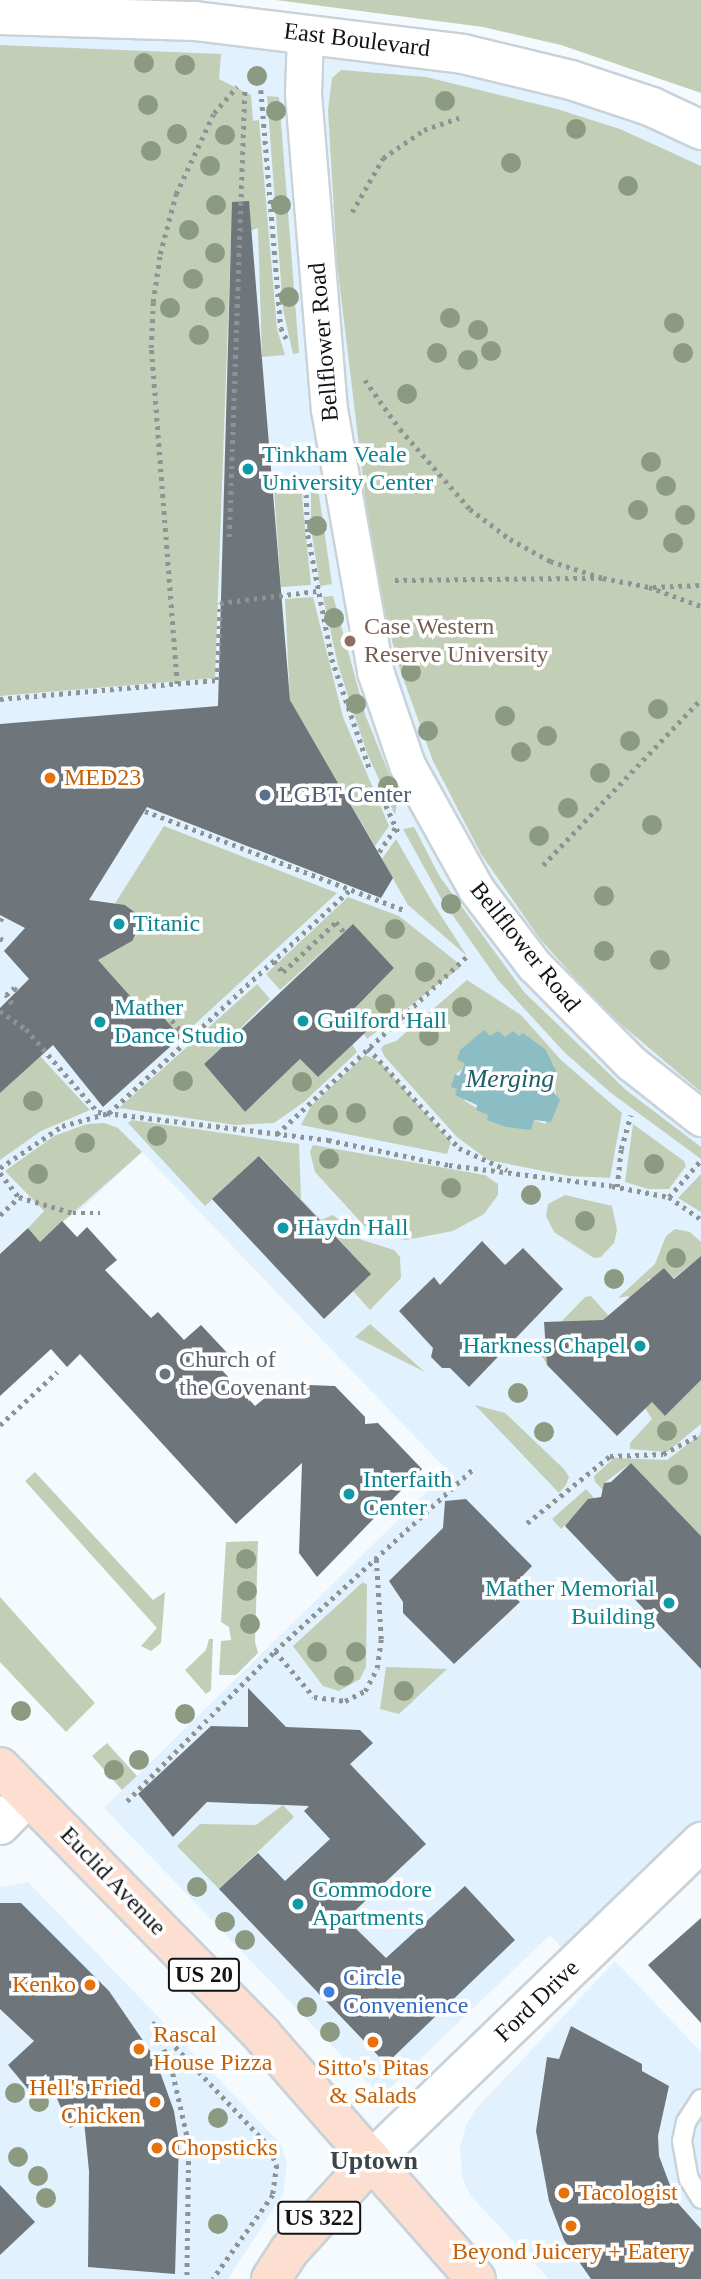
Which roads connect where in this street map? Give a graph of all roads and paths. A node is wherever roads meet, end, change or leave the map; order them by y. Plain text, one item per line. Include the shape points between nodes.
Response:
1 (0, 15) edge
2 (305, 33) junction
3 (237, 87) dead end
4 (245, 88) dead end
5 (459, 118) dead end
6 (701, 130) edge
7 (352, 212) dead end
8 (365, 380) dead end
9 (229, 537) dead end
10 (603, 578) junction
11 (395, 580) dead end
12 (701, 585) edge
13 (649, 587) junction
14 (317, 591) dead end
15 (701, 606) edge
16 (177, 684) junction
17 (0, 699) edge
18 (701, 699) edge
19 (145, 811) dead end
20 (396, 828) dead end
21 (379, 852) dead end
22 (543, 865) dead end
23 (349, 891) junction
24 (404, 910) dead end
25 (344, 932) dead end
26 (467, 956) dead end
27 (274, 961) dead end
28 (18, 991) dead end
29 (12, 1004) dead end
30 (151, 1004) dead end
31 (0, 1011) edge
32 (187, 1038) junction
33 (368, 1048) junction
34 (108, 1113) junction
35 (631, 1115) dead end
36 (701, 1118) edge
37 (277, 1134) junction
38 (701, 1160) edge
39 (0, 1171) edge
40 (514, 1173) junction
41 (617, 1187) junction
42 (19, 1197) junction
43 (669, 1197) junction
44 (100, 1213) dead end
45 (0, 1215) edge
46 (701, 1219) edge
47 (57, 1372) dead end
48 (0, 1425) edge
49 (701, 1434) edge
50 (475, 1467) dead end
51 (527, 1523) dead end
52 (376, 1557) junction
53 (275, 1651) junction
54 (0, 1767) edge
55 (28, 1796) junction
56 (127, 1801) dead end
57 (0, 1825) edge
58 (701, 1842) edge
59 (701, 2099) edge
60 (372, 2161) junction
61 (701, 2199) edge
62 (187, 2279) edge
63 (213, 2279) edge
64 (271, 2279) edge
65 (476, 2279) edge

1 - 2 street, East Boulevard via 195,21
2 - 6 street, East Boulevard via 523,66 652,107
2 - 36 street, Bellflower Road via 303,94 329,409 375,671 407,765 468,878 534,965 631,1063
3 - 16 path via 214,113 176,194 153,302 152,359
4 - 9 path
5 - 7 path via 424,130 383,158
8 - 10 path via 400,429 470,509 550,561
10 - 11 path
10 - 13 path
12 - 13 path
13 - 15 path
14 - 16 path via 220,603 217,680
16 - 17 path
18 - 22 path
19 - 23 path
20 - 21 path
23 - 24 path
23 - 32 path
25 - 27 path via 336,922 283,972
26 - 33 path
28 - 29 path via 15,988 6,995
30 - 32 path via 155,1001
31 - 34 path via 26,1029 98,1112
32 - 34 path
33 - 37 path
33 - 40 path via 459,1148
34 - 37 path
34 - 39 path via 62,1126
35 - 41 path via 623,1136
37 - 40 path
38 - 43 path
39 - 42 path
40 - 41 path
41 - 43 path
42 - 44 path via 73,1213
42 - 45 path
43 - 46 path
47 - 48 path
49 - 51 path via 663,1454 610,1456
50 - 52 path
52 - 53 path
52 - 53 path via 381,1639 377,1668 365,1692 345,1701 314,1697
53 - 56 path
54 - 55 main road, Euclid Avenue / US 20
55 - 57 street
55 - 60 main road, Euclid Avenue / US 20 via 263,2036
58 - 60 street, Ford Drive
59 - 61 lane via 686,2122 682,2141 689,2179
60 - 64 main road, US 322 via 305,2233
60 - 65 main road, Euclid Avenue / US 20
62 - 63 path via 189,2144 171,2065 152,2022 265,2142 278,2165 273,2195

